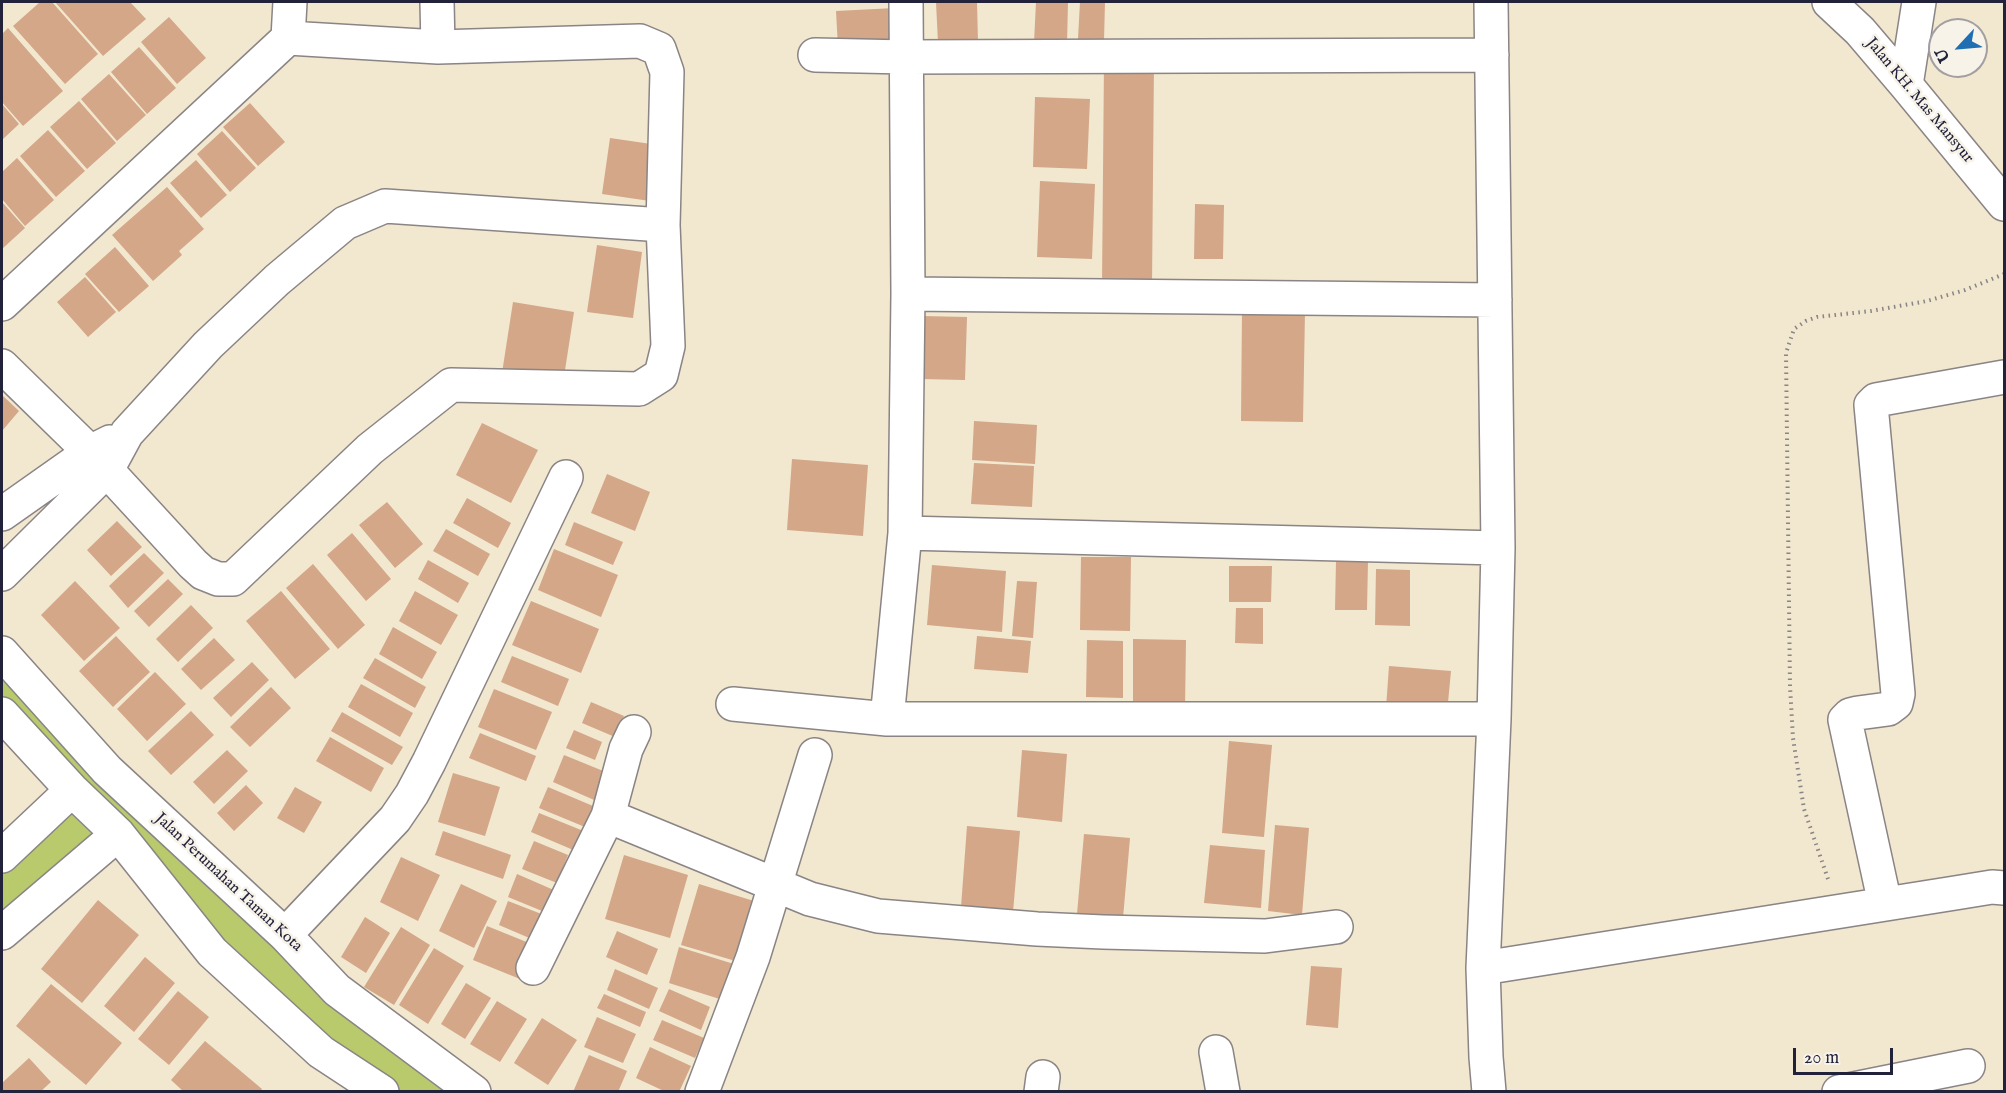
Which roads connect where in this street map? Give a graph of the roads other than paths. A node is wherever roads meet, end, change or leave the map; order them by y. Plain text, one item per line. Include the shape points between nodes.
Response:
1 (290, 2) edge
2 (437, 2) edge
3 (906, 2) edge
4 (1491, 2) edge
5 (1829, 2) edge
6 (1919, 2) edge
7 (288, 38) junction
8 (438, 47) junction
9 (815, 55) dead end
10 (1492, 55) junction
11 (906, 57) junction
12 (1906, 85) junction
13 (2004, 204) edge
14 (663, 225) junction
15 (908, 294) junction
16 (1495, 300) junction
17 (2, 304) edge
18 (2, 366) edge
19 (2004, 377) edge
20 (98, 461) junction
21 (566, 477) dead end
22 (2, 514) edge
23 (905, 533) junction
24 (1498, 548) junction
25 (2, 574) edge
26 (2, 653) edge
27 (733, 704) dead end
28 (2, 714) edge
29 (887, 719) junction
30 (1494, 720) junction
31 (634, 732) dead end
32 (815, 755) dead end
33 (72, 790) junction
34 (608, 816) junction
35 (118, 834) junction
36 (2, 856) edge
37 (775, 885) junction
38 (2004, 888) edge
39 (1885, 904) junction
40 (1336, 927) dead end
41 (2, 933) edge
42 (285, 935) junction
43 (532, 968) dead end
44 (1483, 968) junction
45 (1216, 1052) dead end
46 (1968, 1066) dead end
47 (382, 1092) edge
48 (474, 1092) edge
49 (702, 1092) edge
50 (1222, 1092) edge
51 (1489, 1092) edge
52 (1839, 1092) edge

1 - 7 street
2 - 8 street
3 - 11 street
4 - 10 street
5 - 12 street, Jalan KH. Mas Mansyur via 1860,31
6 - 12 street
7 - 8 street
7 - 17 street
8 - 14 street via 640,41 659,49 667,72
9 - 11 street
10 - 11 street
10 - 16 street
11 - 15 street
12 - 13 street, Jalan KH. Mas Mansyur
14 - 20 street via 385,206 345,223 277,280 207,345
14 - 20 street via 668,346 661,375 639,389 451,385 370,449 233,579 203,573
15 - 16 street
15 - 23 street
16 - 24 street
18 - 20 street
19 - 39 street via 1887,398 1871,405 1898,694 1896,704 1888,709 1850,715 1845,720
20 - 22 street
20 - 25 street
21 - 42 street via 412,794 395,819
23 - 24 street
23 - 29 street
24 - 30 street
26 - 42 street, Jalan Perumahan Taman Kota via 107,770
27 - 29 street
28 - 33 street
29 - 30 street
30 - 44 street
31 - 34 street
32 - 37 street
33 - 35 street
33 - 36 street
34 - 37 street
34 - 43 street
35 - 41 street
35 - 47 street via 212,952 321,1052
37 - 40 street via 810,899 878,916 1037,929 1265,936
37 - 49 street via 753,957
38 - 39 street
39 - 44 street
42 - 48 street, Jalan Perumahan Taman Kota via 337,990
44 - 51 street
45 - 50 street
46 - 52 street

